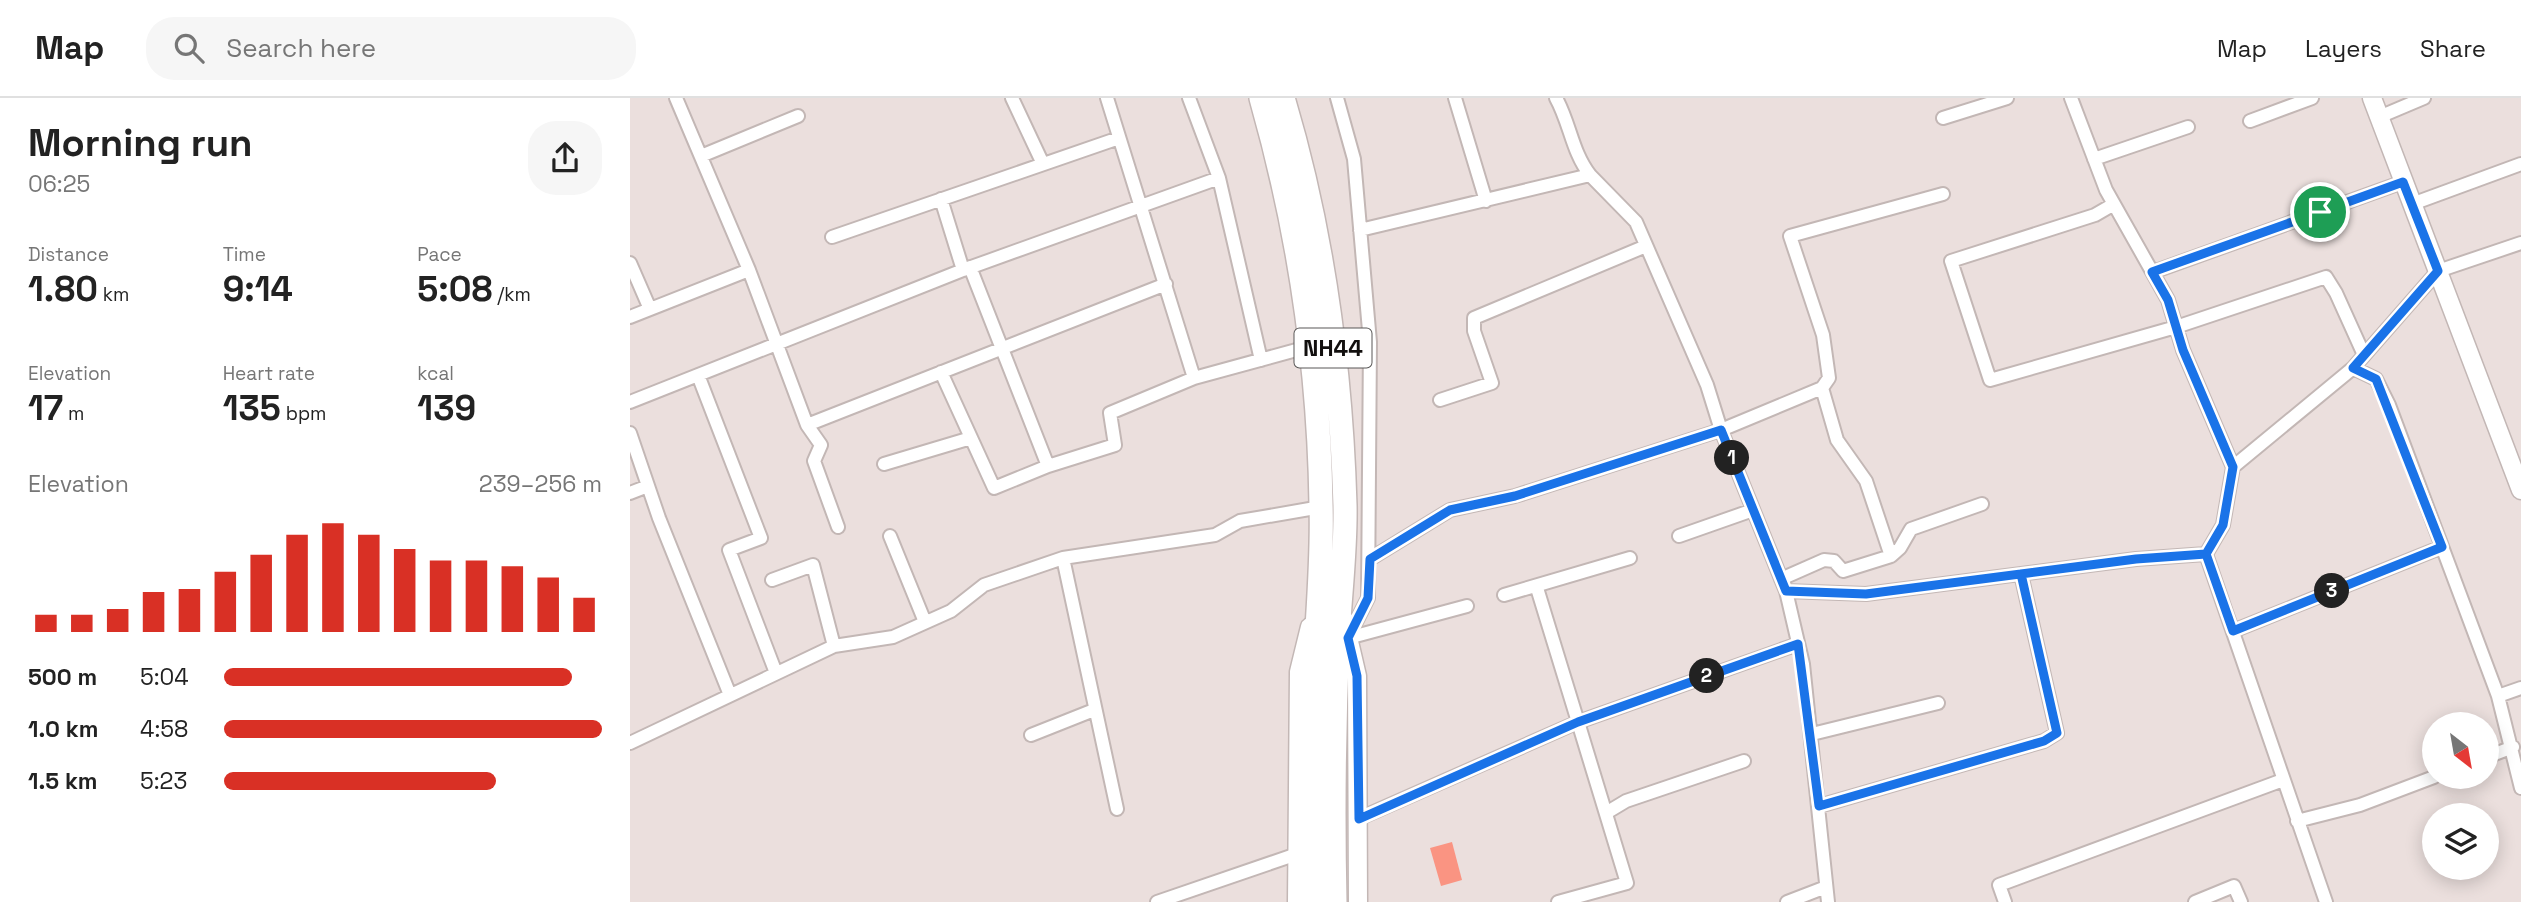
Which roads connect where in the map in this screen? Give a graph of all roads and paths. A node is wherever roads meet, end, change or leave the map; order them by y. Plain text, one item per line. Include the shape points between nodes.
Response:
1 (676, 98) edge
2 (1012, 98) edge
3 (1107, 98) edge
4 (1189, 98) edge
5 (1261, 98) edge
6 (1283, 98) edge
7 (1337, 98) edge
8 (1455, 98) edge
9 (1556, 98) edge
10 (2007, 98) edge
11 (2071, 98) edge
12 (2312, 98) edge
13 (2372, 98) edge
14 (2424, 98) edge
15 (798, 116) dead end
16 (2379, 117) junction
17 (1943, 118) dead end
18 (2250, 121) dead end
19 (2188, 127) dead end
20 (1119, 138) junction
21 (701, 156) junction
22 (2094, 159) junction
23 (1043, 164) junction
24 (2521, 164) edge
25 (1590, 175) junction
26 (1219, 178) junction
27 (2403, 182) junction
28 (1943, 194) dead end
29 (941, 199) junction
30 (1486, 201) junction
31 (2114, 204) junction
32 (2412, 204) junction
33 (1141, 207) junction
34 (1360, 230) junction
35 (832, 237) dead end
36 (2521, 243) edge
37 (1646, 246) junction
38 (630, 263) edge
39 (966, 268) junction
40 (749, 270) junction
41 (2438, 271) junction
42 (2152, 272) junction
43 (1166, 284) junction
44 (650, 309) junction
45 (630, 317) edge
46 (2176, 327) junction
47 (775, 344) junction
48 (1311, 346) junction
49 (1002, 348) junction
50 (2364, 355) junction
51 (1261, 360) junction
52 (2353, 368) junction
53 (941, 372) junction
54 (698, 375) junction
55 (1194, 379) junction
56 (1822, 388) junction
57 (1440, 400) dead end
58 (630, 401) edge
59 (807, 425) junction
60 (1721, 430) junction
61 (630, 433) edge
62 (971, 439) junction
63 (884, 464) dead end
64 (1048, 466) junction
65 (2233, 467) junction
66 (648, 486) junction
67 (2521, 490) edge
68 (630, 493) edge
69 (1982, 504) dead end
70 (1321, 508) junction
71 (1753, 510) junction
72 (838, 527) dead end
73 (890, 536) dead end
74 (1679, 536) dead end
75 (2442, 547) junction
76 (2206, 554) junction
77 (1891, 556) junction
78 (1063, 558) junction
79 (1630, 558) dead end
80 (1370, 559) junction
81 (2021, 574) junction
82 (772, 579) dead end
83 (1784, 585) junction
84 (1537, 588) junction
85 (1503, 595) dead end
86 (1329, 600) junction
87 (1467, 606) dead end
88 (925, 622) junction
89 (2233, 631) junction
90 (1348, 638) junction
91 (1798, 644) junction
92 (834, 646) junction
93 (776, 673) junction
94 (1325, 687) junction
95 (2521, 688) edge
96 (730, 695) junction
97 (2498, 696) junction
98 (1938, 703) dead end
99 (1094, 710) junction
100 (1578, 722) junction
101 (1812, 734) junction
102 (1031, 735) dead end
103 (630, 743) edge
104 (2513, 747) junction
105 (2499, 752) edge
106 (1744, 761) dead end
107 (2283, 780) junction
108 (2422, 782) edge
109 (2521, 788) edge
110 (1819, 806) junction
111 (1117, 808) dead end
112 (1606, 813) junction
113 (1359, 819) junction
114 (2297, 821) junction
115 (1297, 854) junction
116 (1826, 887) junction
117 (1157, 902) edge
118 (1297, 902) edge
119 (1317, 902) edge
120 (1335, 902) edge
121 (1358, 902) edge
122 (1558, 902) edge
123 (1787, 902) edge
124 (1828, 902) edge
125 (2005, 902) edge
126 (2195, 902) edge
127 (2241, 902) edge
128 (2326, 902) edge

1 - 21 street
2 - 23 street
3 - 20 street
4 - 26 street
5 - 48 highway, NH44 via 1296,238
6 - 86 highway, NH44 via 1298,149 1333,346 1345,508
7 - 34 street via 1354,159
8 - 30 street
9 - 25 street via 1567,118 1578,159
10 - 17 street
11 - 22 street
12 - 18 street
13 - 16 street
14 - 16 street
15 - 21 street
16 - 27 street
19 - 22 street
20 - 23 street
20 - 33 street
21 - 40 street
22 - 31 street
23 - 29 street
24 - 32 street
25 - 30 street
25 - 37 street via 1636,222
26 - 33 street
26 - 51 street
27 - 32 street
27 - 42 street
28 - 56 street via 1790,236 1823,335 1829,378
29 - 35 street
29 - 39 street
30 - 34 street
31 - 42 street
31 - 46 street via 2095,215 1951,261 1990,380
32 - 41 street
33 - 39 street
33 - 43 street
34 - 80 street via 1370,342
36 - 41 street
37 - 57 street via 1474,318 1492,383
37 - 60 street via 1707,385
38 - 44 street
39 - 47 street
39 - 49 street
40 - 44 street
40 - 47 street
41 - 50 street
41 - 67 street
42 - 46 street
43 - 49 street
43 - 55 street
44 - 45 street
46 - 50 street via 2326,277
46 - 65 street
47 - 54 street
47 - 59 street
48 - 51 street
48 - 70 highway, NH44
49 - 53 street
49 - 64 street
50 - 52 street
51 - 55 street
52 - 65 street
52 - 75 street via 2376,379
53 - 59 street
53 - 62 street
54 - 58 street
54 - 93 street via 761,538 729,550
55 - 64 street via 1110,413 1115,445
56 - 60 street
56 - 77 street via 1836,440 1866,481
59 - 72 street via 821,445 814,461
60 - 71 street
60 - 80 street via 1515,496 1450,510
61 - 66 street
62 - 63 street
62 - 64 street via 994,488
65 - 76 street via 2223,525
66 - 68 street
66 - 96 street
69 - 77 street via 1911,529
70 - 78 street via 1240,521 1215,535
70 - 86 highway, NH44
71 - 74 street
71 - 83 street
73 - 88 street
75 - 89 street
75 - 97 street
76 - 81 street
76 - 89 street
77 - 83 street via 1843,571 1834,561 1824,560
78 - 88 street via 984,585 951,611
78 - 99 street
79 - 84 street
80 - 90 street via 1368,598
81 - 83 street via 1866,594
81 - 110 street via 2057,733 2044,741
82 - 92 street via 813,565
83 - 91 street
84 - 85 street
84 - 100 street
86 - 90 street
86 - 94 highway, NH44
86 - 115 street via 1299,672
87 - 90 street
88 - 92 street via 893,637
89 - 107 street
90 - 113 street via 1357,676
91 - 100 street
91 - 101 street
92 - 93 street
93 - 96 street
94 - 119 highway, NH44
94 - 120 highway, NH44 via 1332,759
95 - 97 street
96 - 103 street
97 - 104 street
98 - 101 street
99 - 102 street
99 - 111 street
100 - 112 street
100 - 113 street
101 - 110 street
104 - 105 street
104 - 109 street
106 - 112 street via 1626,801
107 - 114 street
107 - 125 street via 1999,885
108 - 114 street via 2360,805
110 - 116 street
112 - 122 street via 1627,883
113 - 121 street
114 - 128 street
115 - 117 street
115 - 118 street
116 - 123 street
116 - 124 street
126 - 127 street via 2234,886

